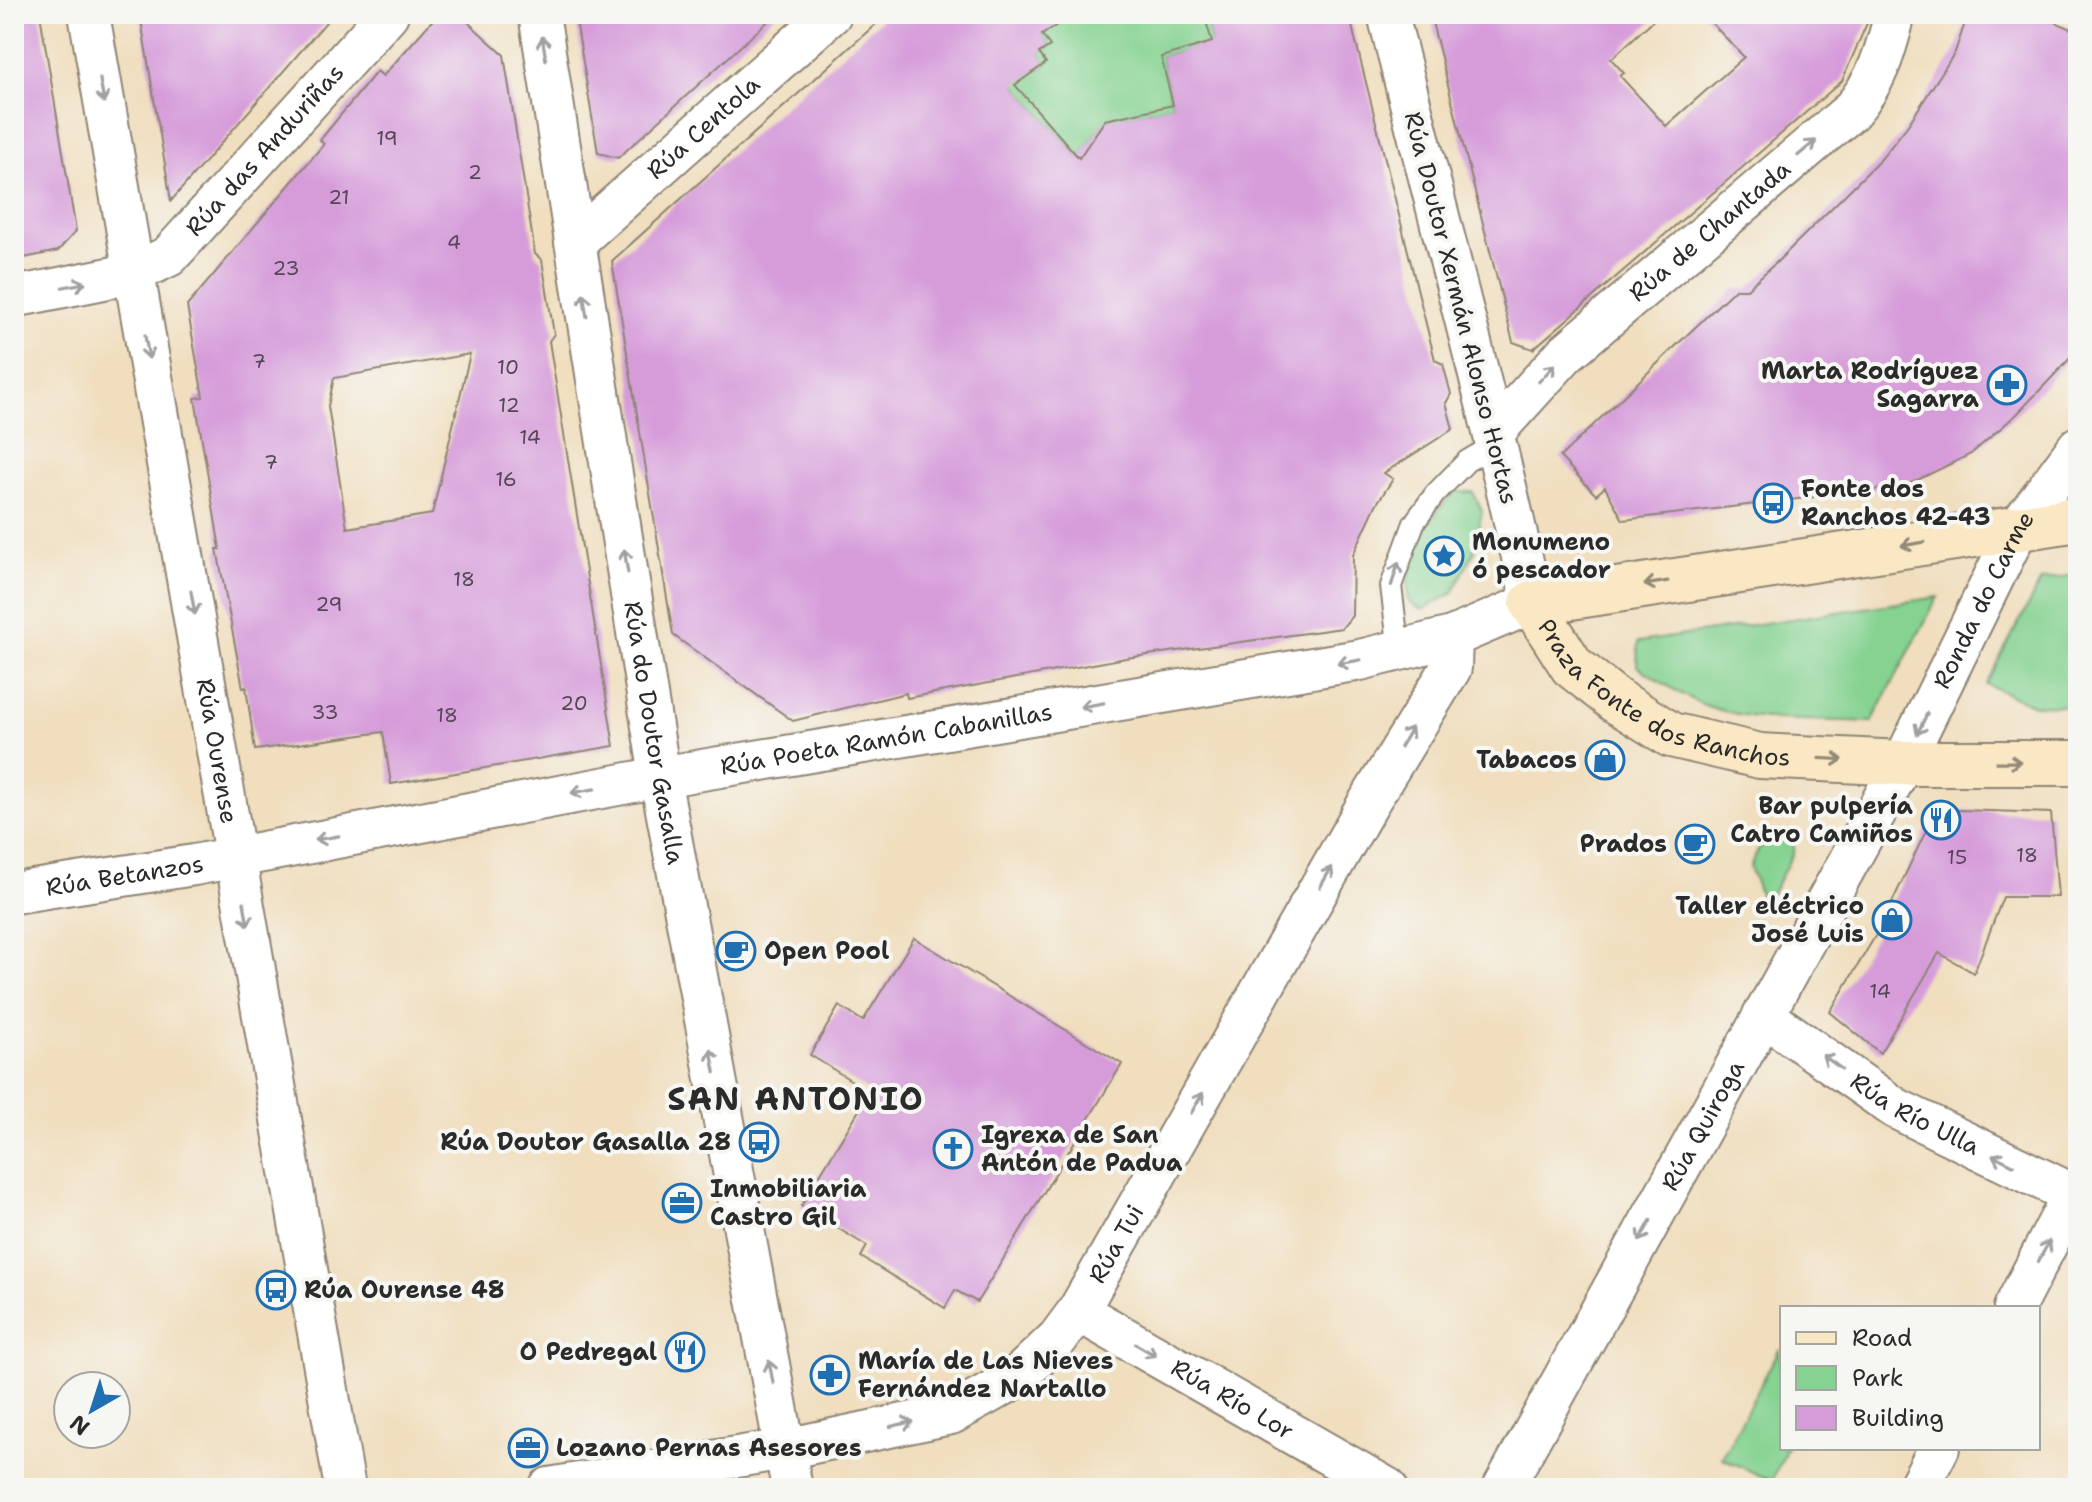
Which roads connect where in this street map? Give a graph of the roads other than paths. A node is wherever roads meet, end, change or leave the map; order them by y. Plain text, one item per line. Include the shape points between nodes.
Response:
1 (89, 14) edge
2 (388, 14) edge
3 (539, 14) edge
4 (831, 14) edge
5 (1388, 14) edge
6 (1895, 14) edge
7 (575, 242) junction
8 (134, 273) junction
9 (14, 297) edge
10 (1497, 437) junction
11 (2078, 447) edge
12 (2078, 519) edge
13 (2018, 528) junction
14 (1532, 603) junction
15 (1452, 637) junction
16 (1399, 651) junction
17 (1903, 763) junction
18 (2078, 763) edge
19 (660, 777) junction
20 (235, 856) junction
21 (14, 893) edge
22 (1763, 1015) junction
23 (2076, 1196) edge
24 (2015, 1306) edge
25 (1078, 1311) junction
26 (785, 1449) junction
27 (1938, 1450) edge
28 (345, 1488) edge
29 (549, 1488) edge
30 (792, 1488) edge
31 (1387, 1488) edge
32 (1503, 1488) edge
33 (1918, 1488) edge

1 -> 8 street, Rúa Ourense
2 - 8 street, Rúa das Anduriñas via 169,256
7 -> 3 street, Rúa do Doutor Gasalla
4 - 7 street, Rúa Centola
5 - 10 street, Rúa Doutor Xermán Alonso Hortas
10 -> 6 street, Rúa de Chantada via 1565,354 1850,112 1870,90
19 -> 7 street, Rúa do Doutor Gasalla
9 -> 8 street, Rúa das Anduriñas
8 -> 20 street, Rúa Ourense
10 - 14 street, Rúa Doutor Xermán Alonso Hortas
16 -> 10 lane via 1391,586 1414,523 1435,494
11 - 13 street, Ronda do Carme
12 - 13 street, Praza Fonte dos Ranchos
13 -> 14 street, Praza Fonte dos Ranchos
13 -> 17 street, Ronda do Carme
14 - 15 street, Rúa Poeta Ramón Cabanillas
14 -> 17 street, Praza Fonte dos Ranchos via 1572,666 1671,735 1760,756
15 - 16 street, Rúa Poeta Ramón Cabanillas
25 -> 15 street, Rúa Tui via 1451,668
16 -> 19 street, Rúa Poeta Ramón Cabanillas
17 -> 18 street, Praza Fonte dos Ranchos
17 - 22 street, Rúa Quiroga
19 -> 20 street, Rúa Poeta Ramón Cabanillas
26 -> 19 street, Rúa do Doutor Gasalla
20 - 21 street, Rúa Betanzos
20 -> 28 street, Rúa Ourense
23 -> 22 street, Rúa Río Ulla via 1895,1108
22 -> 32 street, Rúa Quiroga
24 -> 23 street
26 -> 25 street, Rúa Tui via 951,1414 1016,1378
25 -> 31 street, Rúa Río Lor
26 - 29 street, Rúa Tui
26 - 30 street, Rúa do Doutor Gasalla
27 - 33 street

